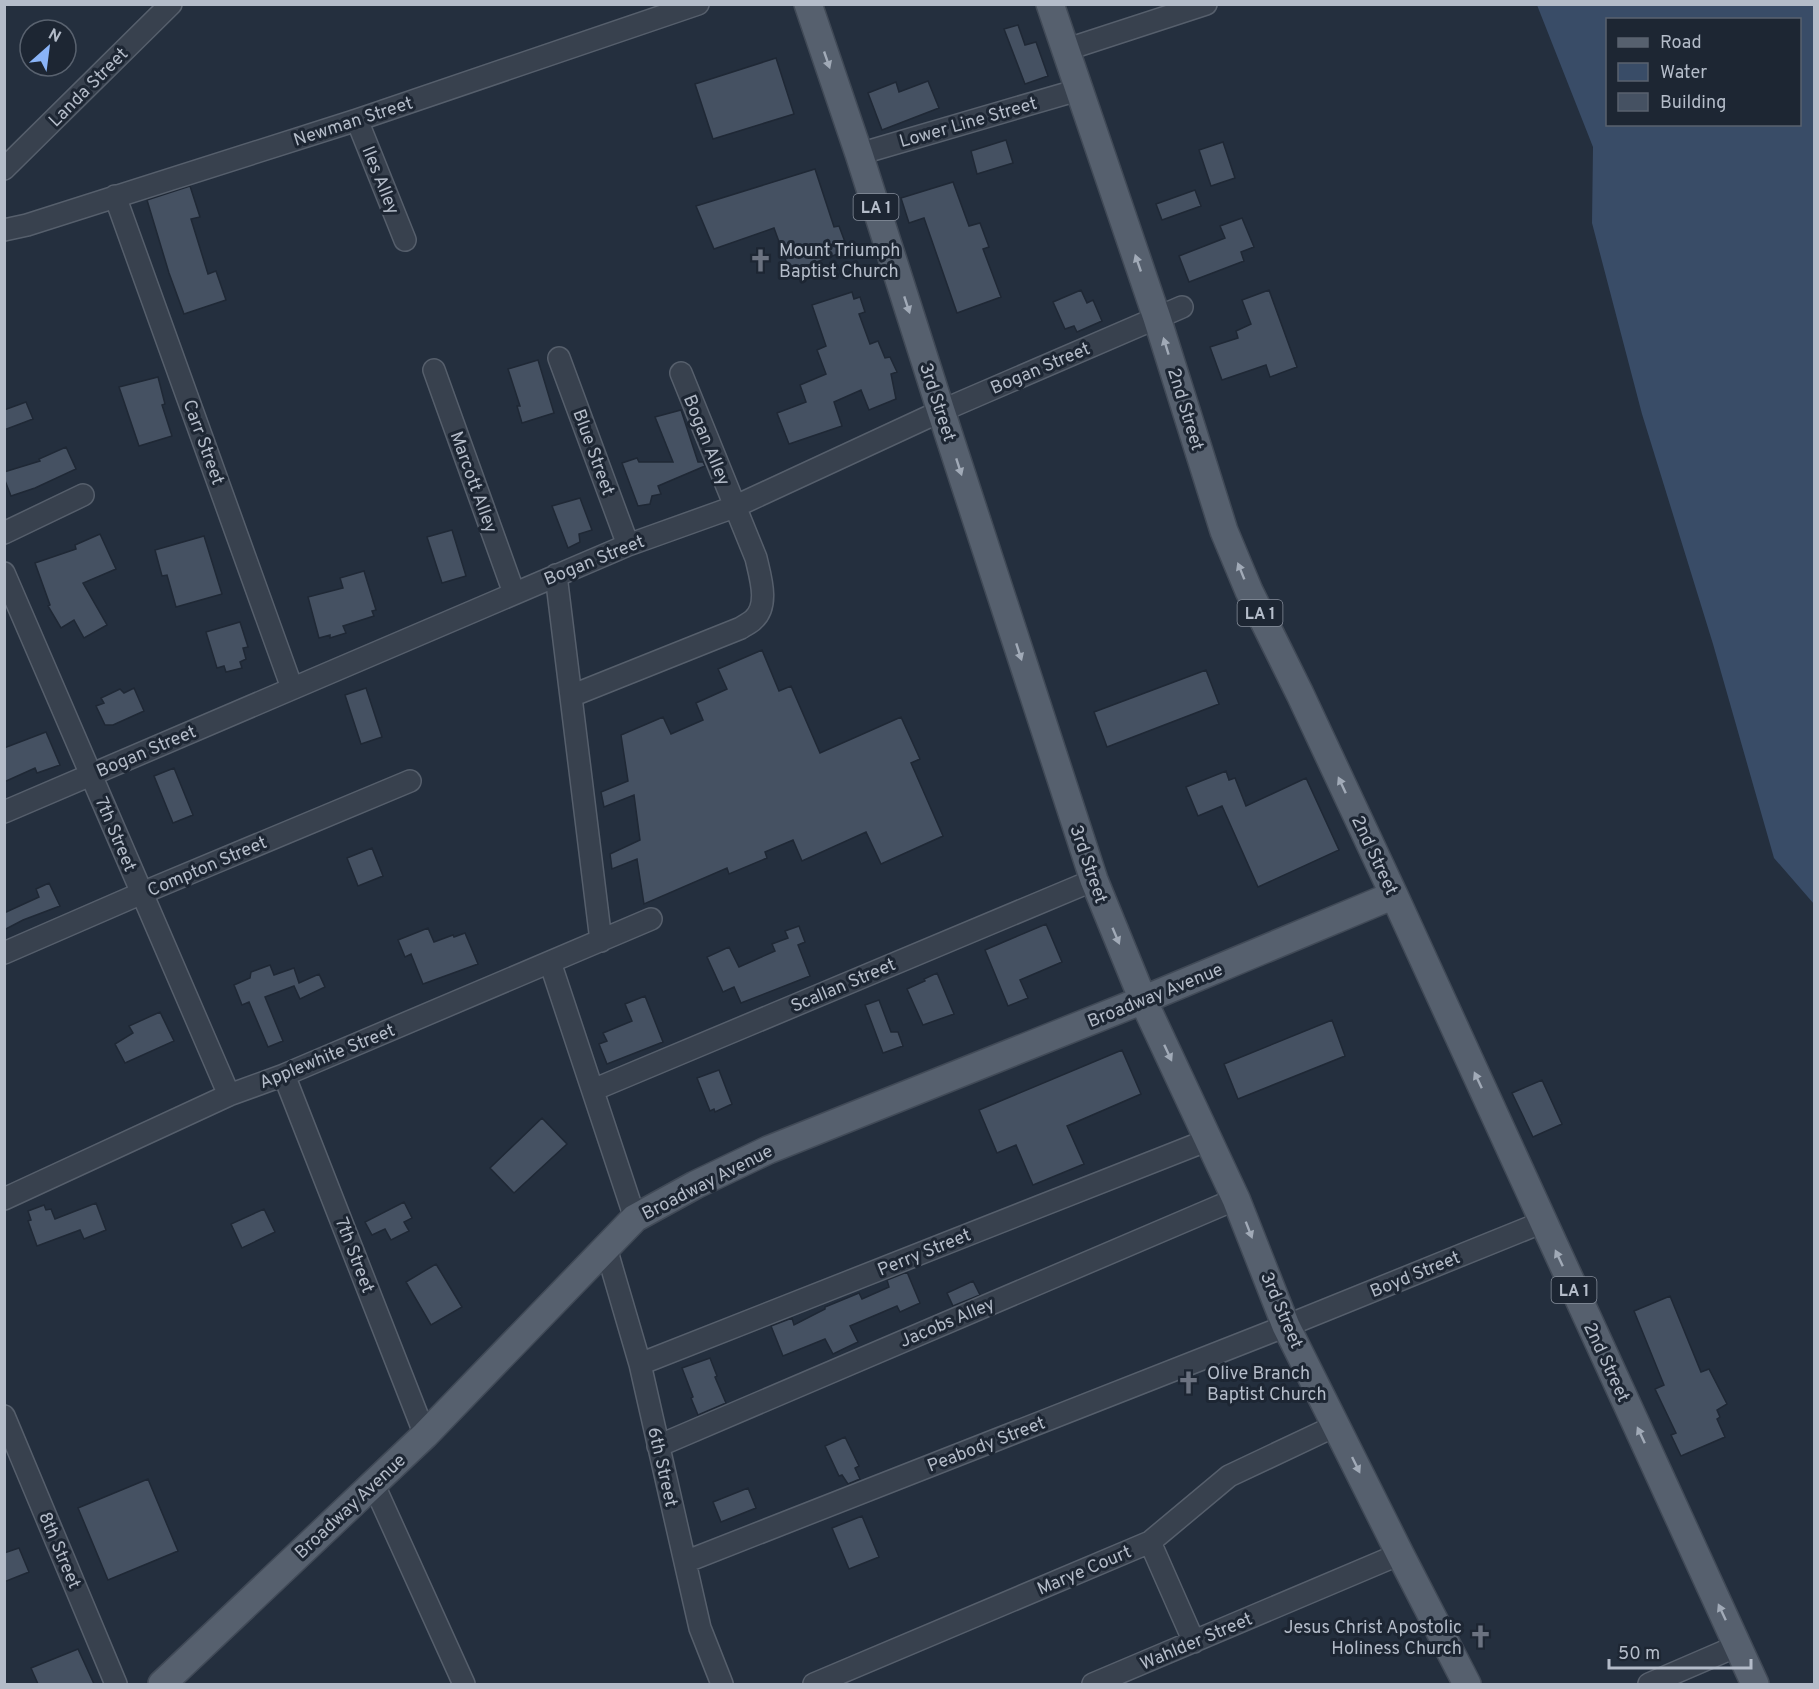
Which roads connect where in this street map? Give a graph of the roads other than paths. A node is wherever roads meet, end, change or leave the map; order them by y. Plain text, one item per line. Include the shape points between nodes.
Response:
1 (171, 4) edge
2 (698, 4) edge
3 (808, 4) edge
4 (1050, 4) edge
5 (1206, 4) edge
6 (1065, 50) junction
7 (1078, 90) junction
8 (357, 120) junction
9 (859, 154) junction
10 (4, 169) edge
11 (115, 196) junction
12 (4, 230) edge
13 (405, 240) dead end
14 (1182, 307) dead end
15 (1157, 318) junction
16 (559, 358) dead end
17 (434, 370) dead end
18 (681, 373) dead end
19 (941, 411) junction
20 (83, 495) dead end
21 (734, 507) junction
22 (4, 533) edge
23 (628, 545) junction
24 (4, 573) edge
25 (556, 575) junction
26 (514, 593) junction
27 (292, 688) junction
28 (571, 696) junction
29 (90, 775) junction
30 (410, 781) dead end
31 (4, 812) edge
32 (1094, 880) junction
33 (142, 893) junction
34 (1394, 895) junction
35 (651, 919) dead end
36 (601, 941) junction
37 (4, 953) edge
38 (550, 962) junction
39 (1143, 1000) junction
40 (284, 1075) junction
41 (593, 1090) junction
42 (229, 1095) junction
43 (1208, 1140) junction
44 (4, 1199) edge
45 (1236, 1199) junction
46 (635, 1218) junction
47 (1543, 1222) junction
48 (606, 1248) junction
49 (1286, 1326) junction
50 (640, 1364) junction
51 (4, 1416) edge
52 (1337, 1425) junction
53 (425, 1435) junction
54 (658, 1446) junction
55 (373, 1483) junction
56 (1150, 1542) junction
57 (1400, 1554) junction
58 (685, 1562) junction
59 (1194, 1642) junction
60 (1737, 1646) junction
61 (116, 1684) edge
62 (162, 1684) edge
63 (464, 1684) edge
64 (722, 1684) edge
65 (814, 1684) edge
66 (1092, 1684) edge
67 (1467, 1684) edge
68 (1649, 1684) edge
69 (1755, 1684) edge

1 - 10 street, Landa Street
2 - 8 street, Newman Street
3 -> 9 main road, 3rd Street / LA 1
4 - 6 main road, 2nd Street / LA 1
5 - 6 street
6 - 7 main road, 2nd Street / LA 1
7 - 9 street, Lower Line Street
15 -> 7 main road, 2nd Street / LA 1
8 - 11 street, Newman Street
8 - 13 street, Iles Alley
9 -> 19 main road, 3rd Street / LA 1
11 - 12 street, Newman Street
11 - 27 street, Carr Street
14 - 15 street, Bogan Street
15 - 19 street, Bogan Street
34 -> 15 main road, 2nd Street / LA 1 via 1228,541
16 - 23 street, Blue Street
17 - 26 street, Marcott Alley
18 - 21 street, Bogan Alley
19 - 21 street, Bogan Street
19 -> 32 main road, 3rd Street / LA 1
20 - 22 street
21 - 23 street, Bogan Street
21 - 28 street, Bogan Alley via 756,558 762,584 762,602 756,618 741,628
23 - 25 street, Bogan Street
24 - 29 street, 7th Street
25 - 26 street, Bogan Street
25 - 28 street
26 - 27 street, Bogan Street
27 - 29 street, Bogan Street
28 - 36 street
29 - 31 street, Bogan Street
29 - 33 street, 7th Street
30 - 33 street, Compton Street
32 -> 39 main road, 3rd Street / LA 1
32 - 41 street, Scallan Street
33 - 37 street, Compton Street
33 - 42 street, 7th Street
34 - 39 main road, Broadway Avenue
47 -> 34 main road, 2nd Street / LA 1
35 - 36 street, Applewhite Street
36 - 38 street, Applewhite Street
38 - 40 street, Applewhite Street
38 - 41 street
39 -> 43 main road, 3rd Street / LA 1
39 - 46 main road, Broadway Avenue via 768,1150
40 - 42 street, Applewhite Street
40 - 53 street, 7th Street
41 - 46 street
42 - 44 street, Applewhite Street
43 - 45 main road, 3rd Street / LA 1
43 - 50 street, Perry Street
45 -> 49 main road, 3rd Street / LA 1
45 - 54 street, Jacobs Alley
46 - 48 main road, Broadway Avenue
47 - 49 street, Boyd Street
60 -> 47 main road, 2nd Street / LA 1
48 - 50 street, 6th Street
48 - 53 main road, Broadway Avenue
49 - 52 main road, 3rd Street / LA 1
49 - 58 street, Peabody Street
50 - 54 street, 6th Street
51 - 61 street, 8th Street
52 - 56 street, Marye Court via 1229,1476
52 -> 57 main road, 3rd Street / LA 1
53 - 55 main road, Broadway Avenue
54 - 58 street, 6th Street
55 - 62 main road, Broadway Avenue
55 - 63 street
56 - 59 street
56 - 65 street, Marye Court
57 - 59 street, Wahlder Street
57 - 67 main road, 3rd Street / LA 1
58 - 64 street, 6th Street via 699,1628
59 - 66 street, Wahlder Street
60 - 68 street
60 - 69 main road, 2nd Street / LA 1

